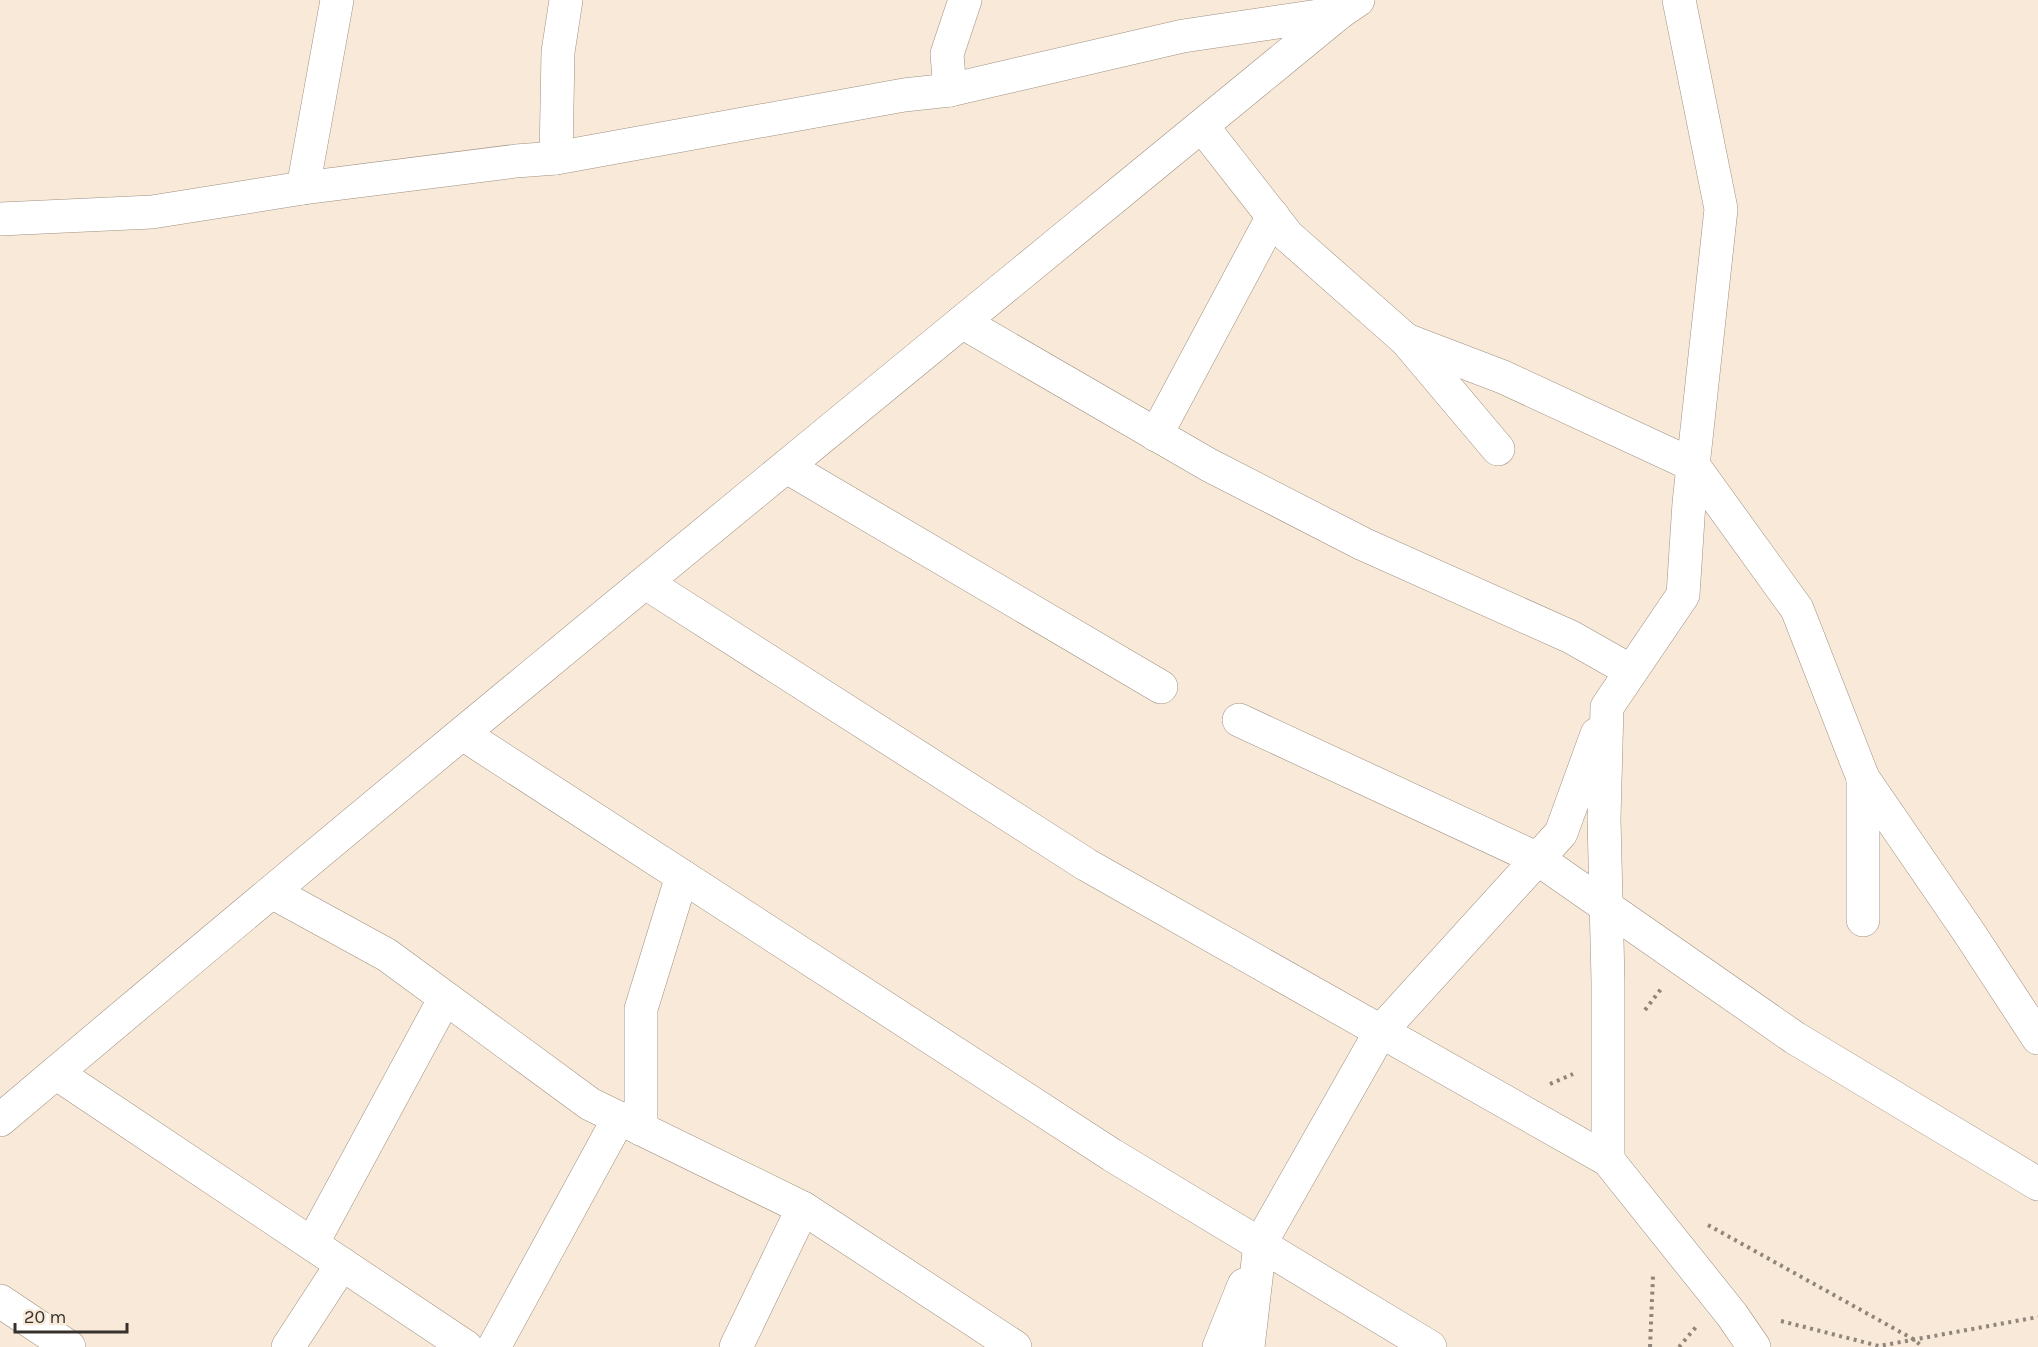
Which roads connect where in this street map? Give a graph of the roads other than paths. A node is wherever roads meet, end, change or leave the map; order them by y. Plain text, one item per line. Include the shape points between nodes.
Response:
1 (337, 0) edge
2 (566, 0) edge
3 (965, 0) edge
4 (1679, 0) edge
5 (1349, 6) edge
6 (950, 90) junction
7 (1202, 126) junction
8 (556, 158) junction
9 (303, 188) junction
10 (1273, 216) junction
11 (0, 219) edge
12 (962, 322) junction
13 (1406, 340) junction
14 (1156, 435) junction
15 (1498, 449) dead end
16 (1693, 465) junction
17 (787, 467) junction
18 (646, 583) junction
19 (1631, 671) junction
20 (1161, 687) dead end
21 (1607, 707) junction
22 (1239, 720) dead end
23 (463, 734) junction
24 (1863, 778) junction
25 (1538, 859) junction
26 (682, 876) junction
27 (272, 892) junction
28 (1606, 907) junction
29 (1863, 920) dead end
30 (445, 998) junction
31 (1381, 1031) junction
32 (2038, 1038) edge
33 (56, 1073) junction
34 (0, 1120) edge
35 (630, 1124) junction
36 (1608, 1160) junction
37 (2038, 1184) edge
38 (803, 1208) junction
39 (312, 1244) junction
40 (1260, 1244) junction
41 (342, 1264) junction
42 (0, 1301) edge
43 (1006, 1345) edge
44 (69, 1347) edge
45 (288, 1347) edge
46 (466, 1347) edge
47 (494, 1347) edge
48 (736, 1347) edge
49 (1219, 1347) edge
50 (1248, 1347) edge
51 (1430, 1347) edge
52 (1754, 1347) edge

1 - 9 street
2 - 8 street via 558,51
3 - 6 street via 947,54
4 - 16 street via 1721,208
5 - 6 street via 1183,36
5 - 7 street
6 - 8 street
7 - 10 street
7 - 12 street
8 - 9 street
9 - 11 street via 152,212
10 - 13 street via 1288,236
10 - 14 street
12 - 14 street
12 - 17 street
13 - 15 street
13 - 16 street via 1503,377
14 - 19 street via 1363,544 1571,637
16 - 19 street via 1683,595
16 - 24 street via 1797,609
17 - 18 street
17 - 20 street
18 - 23 street
18 - 31 street via 1087,865
19 - 21 street
21 - 25 street via 1562,833
21 - 28 street
22 - 25 street
23 - 26 street
23 - 27 street
24 - 29 street
24 - 32 street
25 - 28 street
25 - 31 street
26 - 35 street via 641,1009
26 - 40 street via 1112,1155
27 - 30 street via 387,955
27 - 33 street
28 - 36 street
28 - 37 street via 1795,1038
30 - 35 street via 590,1104
30 - 39 street
31 - 36 street
31 - 40 street
33 - 34 street
33 - 39 street
35 - 38 street
35 - 47 street
36 - 52 street
38 - 43 street
38 - 48 street
39 - 41 street
40 - 49 street
40 - 50 street
40 - 51 street
41 - 45 street
41 - 46 street
42 - 44 street

